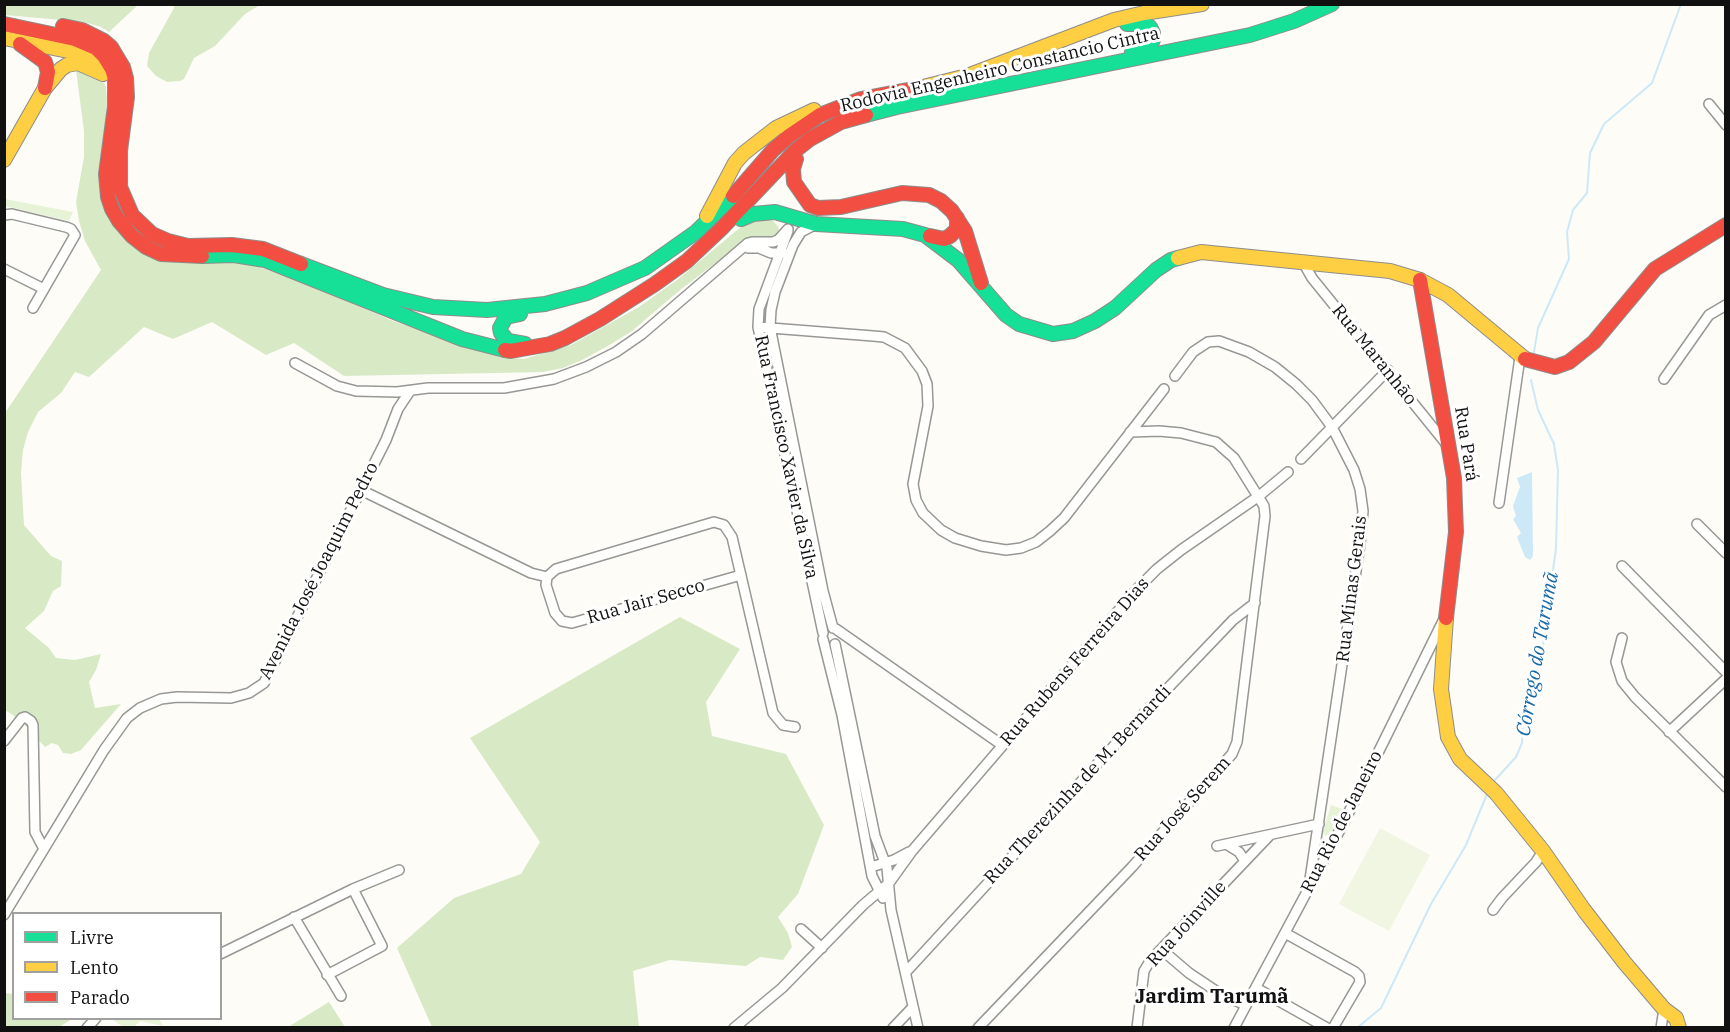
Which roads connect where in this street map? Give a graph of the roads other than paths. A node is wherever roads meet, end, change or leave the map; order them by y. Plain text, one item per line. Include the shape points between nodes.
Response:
1 (1202, 4) edge
2 (1332, 4) edge
3 (4, 13) edge
4 (4, 24) edge
5 (9, 39) edge
6 (103, 74) junction
7 (45, 88) junction
8 (976, 91) junction
9 (949, 97) junction
10 (846, 104) junction
11 (1709, 104) dead end
12 (115, 106) junction
13 (1725, 125) edge
14 (773, 150) junction
15 (796, 159) junction
16 (4, 160) edge
17 (784, 214) junction
18 (4, 215) edge
19 (957, 218) junction
20 (741, 219) junction
21 (816, 224) junction
22 (1725, 225) edge
23 (788, 229) junction
24 (696, 232) junction
25 (925, 235) junction
26 (743, 249) junction
27 (781, 252) junction
28 (1302, 261) junction
29 (4, 269) edge
30 (1420, 280) junction
31 (655, 284) junction
32 (982, 288) junction
33 (44, 289) junction
34 (1725, 305) edge
35 (33, 308) dead end
36 (758, 327) junction
37 (770, 327) junction
38 (1520, 357) junction
39 (295, 363) dead end
40 (1388, 370) junction
41 (1175, 376) dead end
42 (1664, 379) dead end
43 (1164, 389) dead end
44 (410, 391) junction
45 (1332, 427) junction
46 (1130, 432) junction
47 (1448, 446) junction
48 (1301, 459) dead end
49 (1288, 472) dead end
50 (361, 490) junction
51 (1259, 496) junction
52 (1499, 502) dead end
53 (1697, 524) dead end
54 (1725, 553) edge
55 (1622, 566) dead end
56 (741, 575) junction
57 (547, 577) junction
58 (1255, 603) junction
59 (1446, 614) junction
60 (834, 628) junction
61 (823, 636) junction
62 (1622, 638) dead end
63 (836, 643) junction
64 (863, 649) junction
65 (840, 661) junction
66 (829, 663) junction
67 (1725, 672) edge
68 (1725, 679) edge
69 (795, 727) dead end
70 (1669, 732) junction
71 (4, 741) edge
72 (1002, 745) junction
73 (1725, 787) edge
74 (1319, 824) junction
75 (1270, 835) junction
76 (44, 849) junction
77 (912, 851) junction
78 (1543, 851) junction
79 (1245, 861) junction
80 (884, 862) junction
81 (871, 867) junction
82 (399, 870) dead end
83 (889, 883) junction
84 (1309, 886) junction
85 (877, 888) junction
86 (353, 889) junction
87 (891, 910) junction
88 (1493, 910) dead end
89 (4, 915) edge
90 (294, 917) junction
91 (801, 929) dead end
92 (1285, 933) junction
93 (822, 948) junction
94 (1162, 950) junction
95 (222, 953) edge
96 (906, 972) junction
97 (327, 975) junction
98 (1256, 988) junction
99 (341, 996) dead end
100 (1246, 1005) junction
101 (913, 1007) junction
102 (1664, 1009) junction
103 (734, 1028) edge
104 (893, 1028) edge
105 (918, 1028) edge
106 (978, 1028) edge
107 (1137, 1028) edge
108 (1234, 1028) edge
109 (1327, 1028) edge
110 (1333, 1028) edge
111 (1661, 1028) edge
112 (1679, 1028) edge

1 - 10 main road, Rodovia Engenheiro Constancio Cintra via 1114,20 967,76
2 - 8 main road, Rodovia Engenheiro Constancio Cintra via 1250,34
3 - 24 main road, Rodovia Engenheiro Constancio Cintra via 82,30 104,41 116,54 126,78 127,97 120,187 132,215 152,234 168,241 188,246 263,249 383,295 433,307 487,310 545,304 595,290 645,268
4 - 12 main road, Rodovia Engenheiro Constancio Cintra via 75,39 96,48 112,69
5 - 6 main road via 83,54
5 - 7 main road via 45,62
6 - 7 main road via 86,64 67,65
6 - 12 main road
7 - 16 main road
8 - 9 main road, Rodovia Engenheiro Constancio Cintra
8 - 14 main road via 997,81 1145,48 1153,40 1152,30 1140,22 1116,26 984,77 854,107
9 - 15 main road via 849,125 825,136
9 - 31 main road, Rodovia Engenheiro Constancio Cintra via 854,118 810,139 709,241
10 - 14 main road, Rodovia Engenheiro Constancio Cintra via 810,121
10 - 24 main road via 826,106 790,120 744,153
11 - 13 street
12 - 31 main road, Rodovia Engenheiro Constancio Cintra via 106,174 108,197 132,236 161,254 234,255 265,260 462,339 512,351 565,338
14 - 24 main road, Rodovia Engenheiro Constancio Cintra
15 - 19 main road via 794,182 810,205 818,208 915,192 941,201
15 - 20 main road
17 - 20 main road via 767,212
17 - 21 main road
17 - 23 street
18 - 33 street via 55,224 74,232 75,238
19 - 25 main road via 957,230 950,236
19 - 32 main road
20 - 31 main road via 686,268
21 - 25 main road via 903,229
21 - 27 street, Rua Francisco Xavier da Silva via 801,232
22 - 38 main road via 1655,269 1594,342 1569,362 1542,366
23 - 26 street via 778,240 752,242
23 - 27 street, Rua Francisco Xavier da Silva
24 - 31 main road via 683,249 629,283 576,303 506,317 501,333 514,343 531,344 574,328
25 - 32 main road via 958,260
26 - 27 street
26 - 44 street via 642,334 586,367 521,386
27 - 36 street, Rua Francisco Xavier da Silva via 759,309
27 - 37 street, Rua Francisco Xavier da Silva
28 - 30 main road via 1390,271
28 - 32 main road via 1215,252 1188,254 1156,270 1104,316 1084,327 1053,334 1019,324 998,308
28 - 40 street, Rua Maranhão
29 - 33 street
30 - 38 main road via 1448,295
30 - 47 main road, Rua Pará
33 - 35 street
34 - 42 street via 1709,315
36 - 37 street
36 - 61 street, Rua Francisco Xavier da Silva
37 - 46 street via 884,337 904,348 927,384 928,406 913,484 916,500 941,530 981,546 1006,550 1036,542 1065,518
37 - 60 street, Rua Francisco Xavier da Silva via 823,591
38 - 52 street
39 - 44 street via 343,389
40 - 45 street
40 - 47 street, Rua Maranhão
41 - 45 street, Rua Minas Gerais via 1193,352 1219,341 1275,367 1304,392
43 - 46 street
44 - 50 street, Avenida José Joaquim Pedro
45 - 48 street
45 - 74 street, Rua Minas Gerais via 1354,471 1363,511
46 - 51 street via 1181,433 1216,442 1234,458
47 - 59 main road, Rua Pará via 1454,478 1456,532
49 - 51 street, Rua Rubens Ferreira Dias
50 - 57 street via 531,573
50 - 76 street, Avenida José Joaquim Pedro via 264,682 237,697 169,697 146,704 127,718
51 - 58 street, Rua José Serem via 1265,516
51 - 72 street, Rua Rubens Ferreira Dias via 1157,569
53 - 54 street
55 - 67 street
56 - 57 street, Rua Jair Secco via 572,623 562,621 555,613
56 - 57 street via 730,532 714,522 555,569
56 - 69 street via 773,713 783,725
58 - 96 street, Rua Therezinha de M. Bernardi via 1233,620 1154,703
58 - 106 street, Rua José Serem via 1237,742 1232,754 1132,867
59 - 78 main road, Rua Pará via 1441,689 1448,737 1460,759 1496,793
59 - 84 street, Rua Rio de Janeiro
60 - 61 street via 827,628
60 - 63 street via 840,635
60 - 64 street
61 - 63 street via 827,643
61 - 66 street, Rua Francisco Xavier da Silva
62 - 70 street via 1616,662 1622,681
63 - 64 street
63 - 65 street
64 - 72 street
65 - 66 street
65 - 80 street via 875,836
66 - 81 street, Rua Francisco Xavier da Silva
68 - 70 street
70 - 73 street
71 - 76 street via 22,718 29,718 33,725 35,832
72 - 77 street, Rua Rubens Ferreira Dias
74 - 75 street
74 - 84 street, Rua Minas Gerais
75 - 79 street, Rua Joinville
75 - 79 street via 1222,845 1239,852
76 - 89 street, Avenida José Joaquim Pedro
77 - 80 street
77 - 83 street, Rua Rubens Ferreira Dias
78 - 88 street
78 - 102 main road, Rua Pará via 1584,910
79 - 94 street, Rua Joinville
80 - 81 street
80 - 83 street
81 - 85 street, Rua Francisco Xavier da Silva
82 - 86 street
83 - 85 street, Rua Rubens Ferreira Dias
83 - 87 street
84 - 92 street, Rua Rio de Janeiro
85 - 87 street
85 - 93 street
86 - 90 street
86 - 97 street via 382,946
87 - 96 street
90 - 95 street
90 - 97 street
91 - 93 street
92 - 98 street, Rua Rio de Janeiro
92 - 110 street via 1359,976 1360,982
93 - 103 street
94 - 100 street via 1188,973
94 - 107 street, Rua Joinville via 1144,971
96 - 101 street
97 - 99 street
98 - 100 street, Rua Rio de Janeiro
98 - 109 street
100 - 108 street, Rua Rio de Janeiro
101 - 104 street
101 - 105 street
102 - 111 street
102 - 112 main road, Rua Pará via 1676,1018

